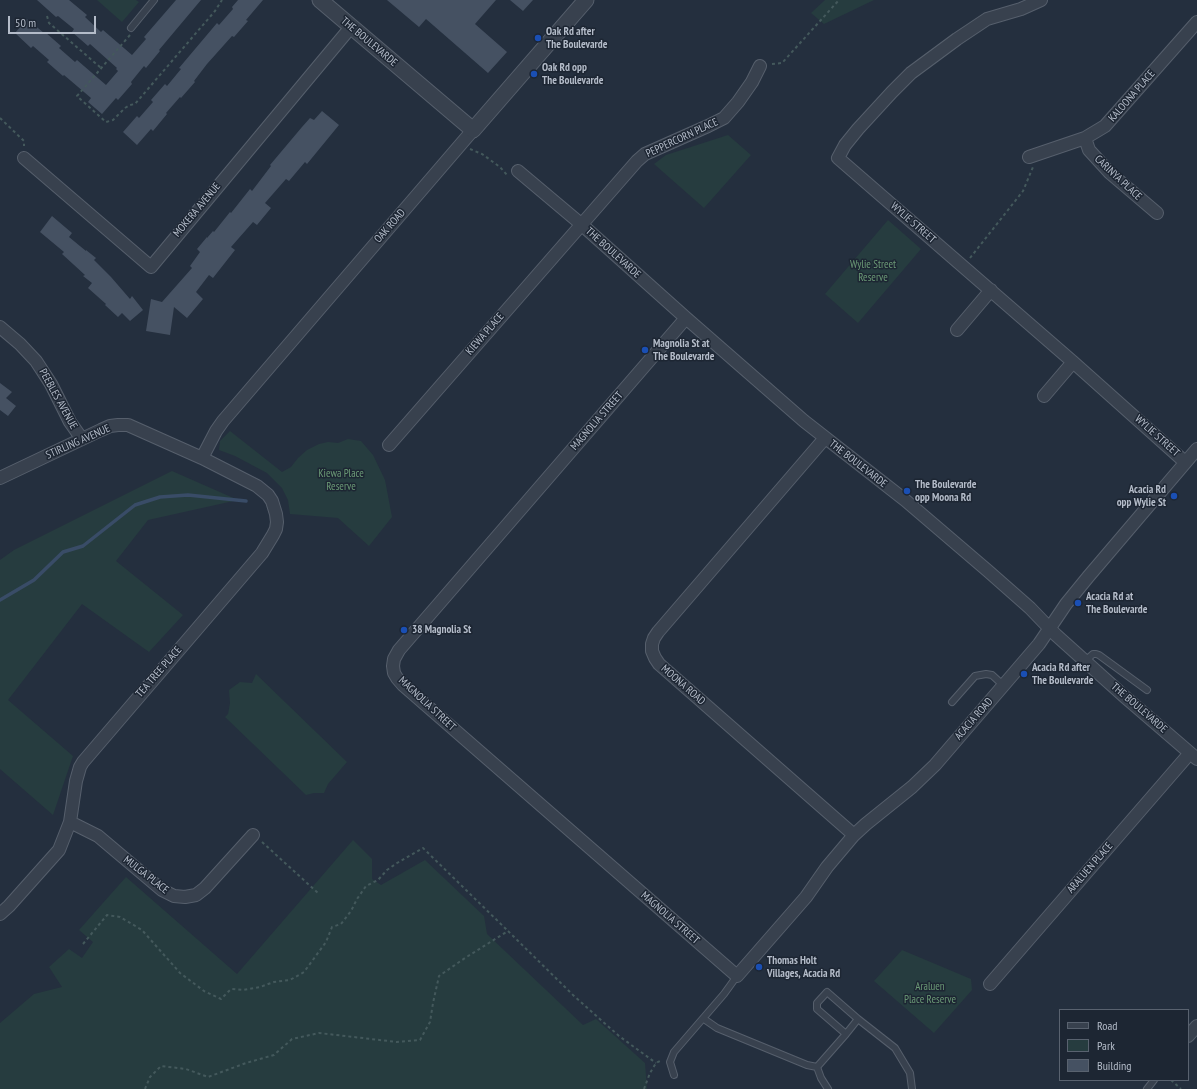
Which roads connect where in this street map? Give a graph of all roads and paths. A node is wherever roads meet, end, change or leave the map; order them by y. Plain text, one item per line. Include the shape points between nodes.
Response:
1 (154, 0) edge
2 (222, 0) edge
3 (320, 0) edge
4 (586, 0) edge
5 (839, 0) edge
6 (1041, 0) edge
7 (46, 16) dead end
8 (1197, 22) edge
9 (351, 27) junction
10 (131, 28) dead end
11 (125, 42) dead end
12 (760, 66) joint
13 (101, 68) junction
14 (0, 118) edge
15 (473, 130) junction
16 (1085, 138) junction
17 (460, 145) junction
18 (1033, 156) joint
19 (24, 158) joint
20 (518, 171) joint
21 (1157, 213) dead end
22 (581, 224) junction
23 (964, 267) junction
24 (991, 290) junction
25 (686, 318) junction
26 (0, 327) edge
27 (957, 330) dead end
28 (1073, 362) junction
29 (1044, 396) dead end
30 (825, 438) junction
31 (82, 439) junction
32 (389, 445) dead end
33 (1197, 449) edge
34 (202, 458) junction
35 (1186, 462) junction
36 (0, 478) edge
37 (1049, 628) junction
38 (1085, 661) junction
39 (1003, 685) junction
40 (1147, 690) dead end
41 (952, 702) dead end
42 (1193, 756) edge
43 (70, 822) junction
44 (253, 835) joint
45 (854, 835) junction
46 (318, 893) dead end
47 (0, 914) edge
48 (508, 931) junction
49 (83, 944) dead end
50 (736, 976) junction
51 (990, 984) dead end
52 (704, 1019) junction
53 (858, 1019) junction
54 (1197, 1026) edge
55 (846, 1034) junction
56 (1189, 1035) edge
57 (674, 1052) junction
58 (656, 1063) junction
59 (817, 1067) junction
60 (674, 1075) dead end
61 (1153, 1081) edge
62 (1172, 1081) edge
63 (145, 1089) edge
64 (644, 1089) edge
65 (828, 1089) edge
66 (912, 1089) edge
67 (1147, 1089) edge
68 (1182, 1089) edge

1 - 10 lane
2 - 13 path via 135,104 125,108 110,122 106,122 77,96
3 - 9 street, THE BOULEVARDE
4 - 15 street, OAK ROAD
5 - 12 path via 782,63
6 - 23 street, WYLIE STREET via 1021,10 987,19 911,74 858,129 838,158
7 - 13 path via 49,23
8 - 16 street, KALOONA PLACE via 1105,126
9 - 15 street, THE BOULEVARDE
9 - 19 street, MOKERA AVENUE via 151,267
11 - 13 path
12 - 22 street, PEPPERCORN PLACE via 730,113 716,123 645,154
14 - 19 path via 24,141
15 - 17 street, OAK ROAD
16 - 18 street, KALOONA PLACE
16 - 21 street, CARINYA PLACE via 1089,150 1110,173
17 - 20 path via 482,154 511,179
17 - 34 street, OAK ROAD via 228,414
18 - 23 path via 1023,191
20 - 22 street, THE BOULEVARDE
22 - 25 street, THE BOULEVARDE
22 - 32 street, KIEWA PLACE
23 - 24 street, WYLIE STREET
24 - 27 street
24 - 28 street, WYLIE STREET
25 - 30 street, THE BOULEVARDE
25 - 50 street, MAGNOLIA STREET via 399,650 393,666 397,678 403,685
26 - 31 street, PEEBLES AVENUE via 36,361
28 - 29 street
28 - 35 street, WYLIE STREET
30 - 37 street, THE BOULEVARDE via 905,500 1030,608
30 - 45 street, MOONA ROAD via 658,632 652,644 652,651 659,664
31 - 34 street, STIRLING AVENUE via 110,426 128,425
31 - 36 street, STIRLING AVENUE
33 - 35 street, ACACIA ROAD
34 - 43 street, TEA TREE PLACE via 251,482 268,495 276,514 276,529 262,553 87,756 76,781
35 - 37 street, ACACIA ROAD via 1088,577
37 - 38 street, THE BOULEVARDE
37 - 39 street, ACACIA ROAD via 1039,644
38 - 40 lane via 1093,654 1099,654
38 - 42 street, THE BOULEVARDE
39 - 41 lane via 986,674 975,676
39 - 45 street, ACACIA ROAD via 928,772
42 - 51 street, ARALUEN PLACE
43 - 44 street, MULGA PLACE via 98,836 162,890 174,896 185,897 196,895 205,888
43 - 47 street, TEA TREE PLACE via 59,850
44 - 46 path
45 - 50 street, ACACIA ROAD via 806,897
48 - 49 path via 423,848 366,886 351,911 340,924 332,927 326,942 304,972 290,980 243,990 231,989 221,999 204,991 180,973 142,930 120,917 107,916
48 - 58 path via 619,1036
48 - 63 path via 439,976 430,1022 420,1040 397,1042 319,1033 292,1039 274,1054 208,1077 186,1069 161,1066 150,1077
50 - 52 lane
52 - 57 lane
52 - 59 lane via 717,1028
53 - 55 lane
53 - 55 lane via 827,992 817,1004 817,1009
53 - 66 lane via 895,1048 910,1073
54 - 56 street
55 - 59 lane
57 - 58 path
57 - 60 lane via 670,1062
58 - 64 path
59 - 65 lane
61 - 67 lane
62 - 68 path

